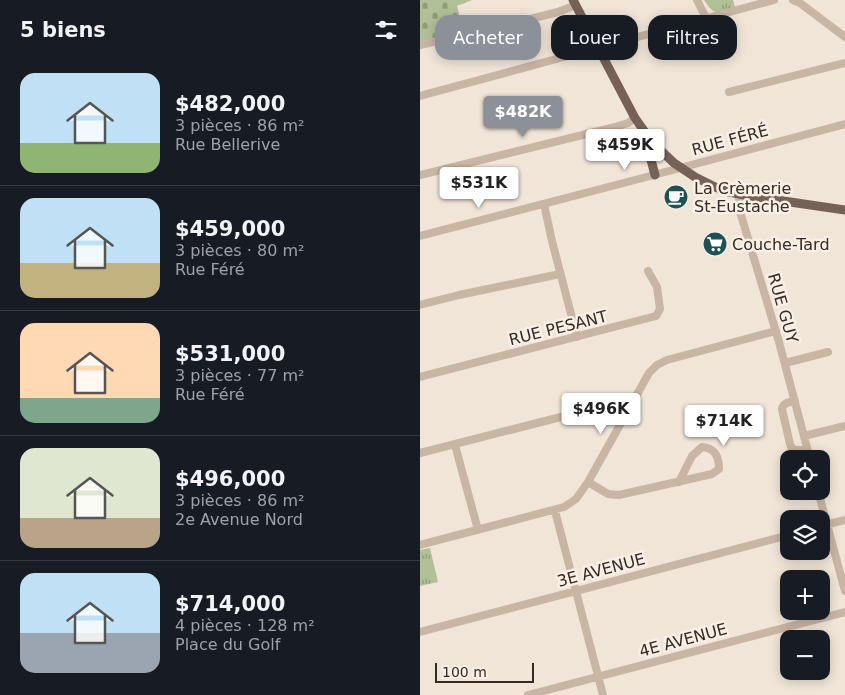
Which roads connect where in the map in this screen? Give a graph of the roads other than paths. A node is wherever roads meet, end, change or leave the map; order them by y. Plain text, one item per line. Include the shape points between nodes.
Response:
1 (697, 0) edge
2 (774, 0) edge
3 (793, 0) edge
4 (575, 2) edge
5 (582, 15) edge
6 (704, 15) edge
7 (717, 15) edge
8 (845, 37) edge
9 (420, 46) edge
10 (554, 60) edge
11 (604, 60) edge
12 (845, 63) edge
13 (730, 92) dead end
14 (420, 96) edge
15 (635, 118) junction
16 (845, 124) edge
17 (644, 132) junction
18 (680, 168) junction
19 (420, 175) edge
20 (656, 175) junction
21 (740, 194) junction
22 (544, 204) junction
23 (845, 210) edge
24 (420, 236) edge
25 (648, 271) dead end
26 (560, 274) junction
27 (420, 305) edge
28 (776, 331) junction
29 (577, 337) junction
30 (828, 352) dead end
31 (785, 363) junction
32 (420, 377) edge
33 (795, 401) junction
34 (622, 420) junction
35 (845, 426) edge
36 (804, 436) junction
37 (455, 445) junction
38 (795, 450) edge
39 (807, 450) edge
40 (420, 453) edge
41 (588, 482) junction
42 (679, 482) junction
43 (555, 511) junction
44 (845, 520) edge
45 (830, 524) edge
46 (478, 530) junction
47 (780, 537) edge
48 (830, 544) edge
49 (420, 545) edge
50 (576, 590) junction
51 (845, 590) edge
52 (845, 612) edge
53 (420, 632) edge
54 (599, 676) junction
55 (528, 695) edge
56 (603, 695) edge

1 - 6 street
2 - 7 street
3 - 8 street
4 - 5 main road
4 - 9 street via 564,10 537,18
10 - 14 street
11 - 15 main road
12 - 13 street
15 - 17 main road
15 - 19 street via 615,127
16 - 18 street, RUE FÉRÉ
17 - 18 main road
17 - 20 main road via 645,146
18 - 20 street, RUE FÉRÉ
18 - 21 main road via 707,184
20 - 22 street, RUE FÉRÉ
21 - 23 main road
21 - 28 street, RUE GUY via 738,205
22 - 24 street, RUE FÉRÉ
22 - 26 street
25 - 29 street, RUE PESANT via 657,287 660,309 656,316
26 - 27 street
26 - 29 street
28 - 31 street, RUE GUY
28 - 34 street via 657,365
29 - 32 street, RUE PESANT
30 - 31 street
31 - 33 street, RUE GUY
33 - 36 street, RUE GUY
33 - 38 street via 785,404 782,409 790,444
34 - 37 street via 596,408
34 - 41 street
35 - 36 street
36 - 39 street, RUE GUY
37 - 40 street
37 - 46 street
41 - 42 street via 608,494 619,495
41 - 43 street via 576,499
42 - 42 street via 712,474 719,469 714,452 702,447 692,456
43 - 46 street
43 - 50 street
44 - 45 street
46 - 49 street
47 - 50 street, 3E AVENUE
48 - 51 street
50 - 53 street, 3E AVENUE
50 - 54 street
52 - 54 street, 4E AVENUE
54 - 55 street, 4E AVENUE
54 - 56 street

